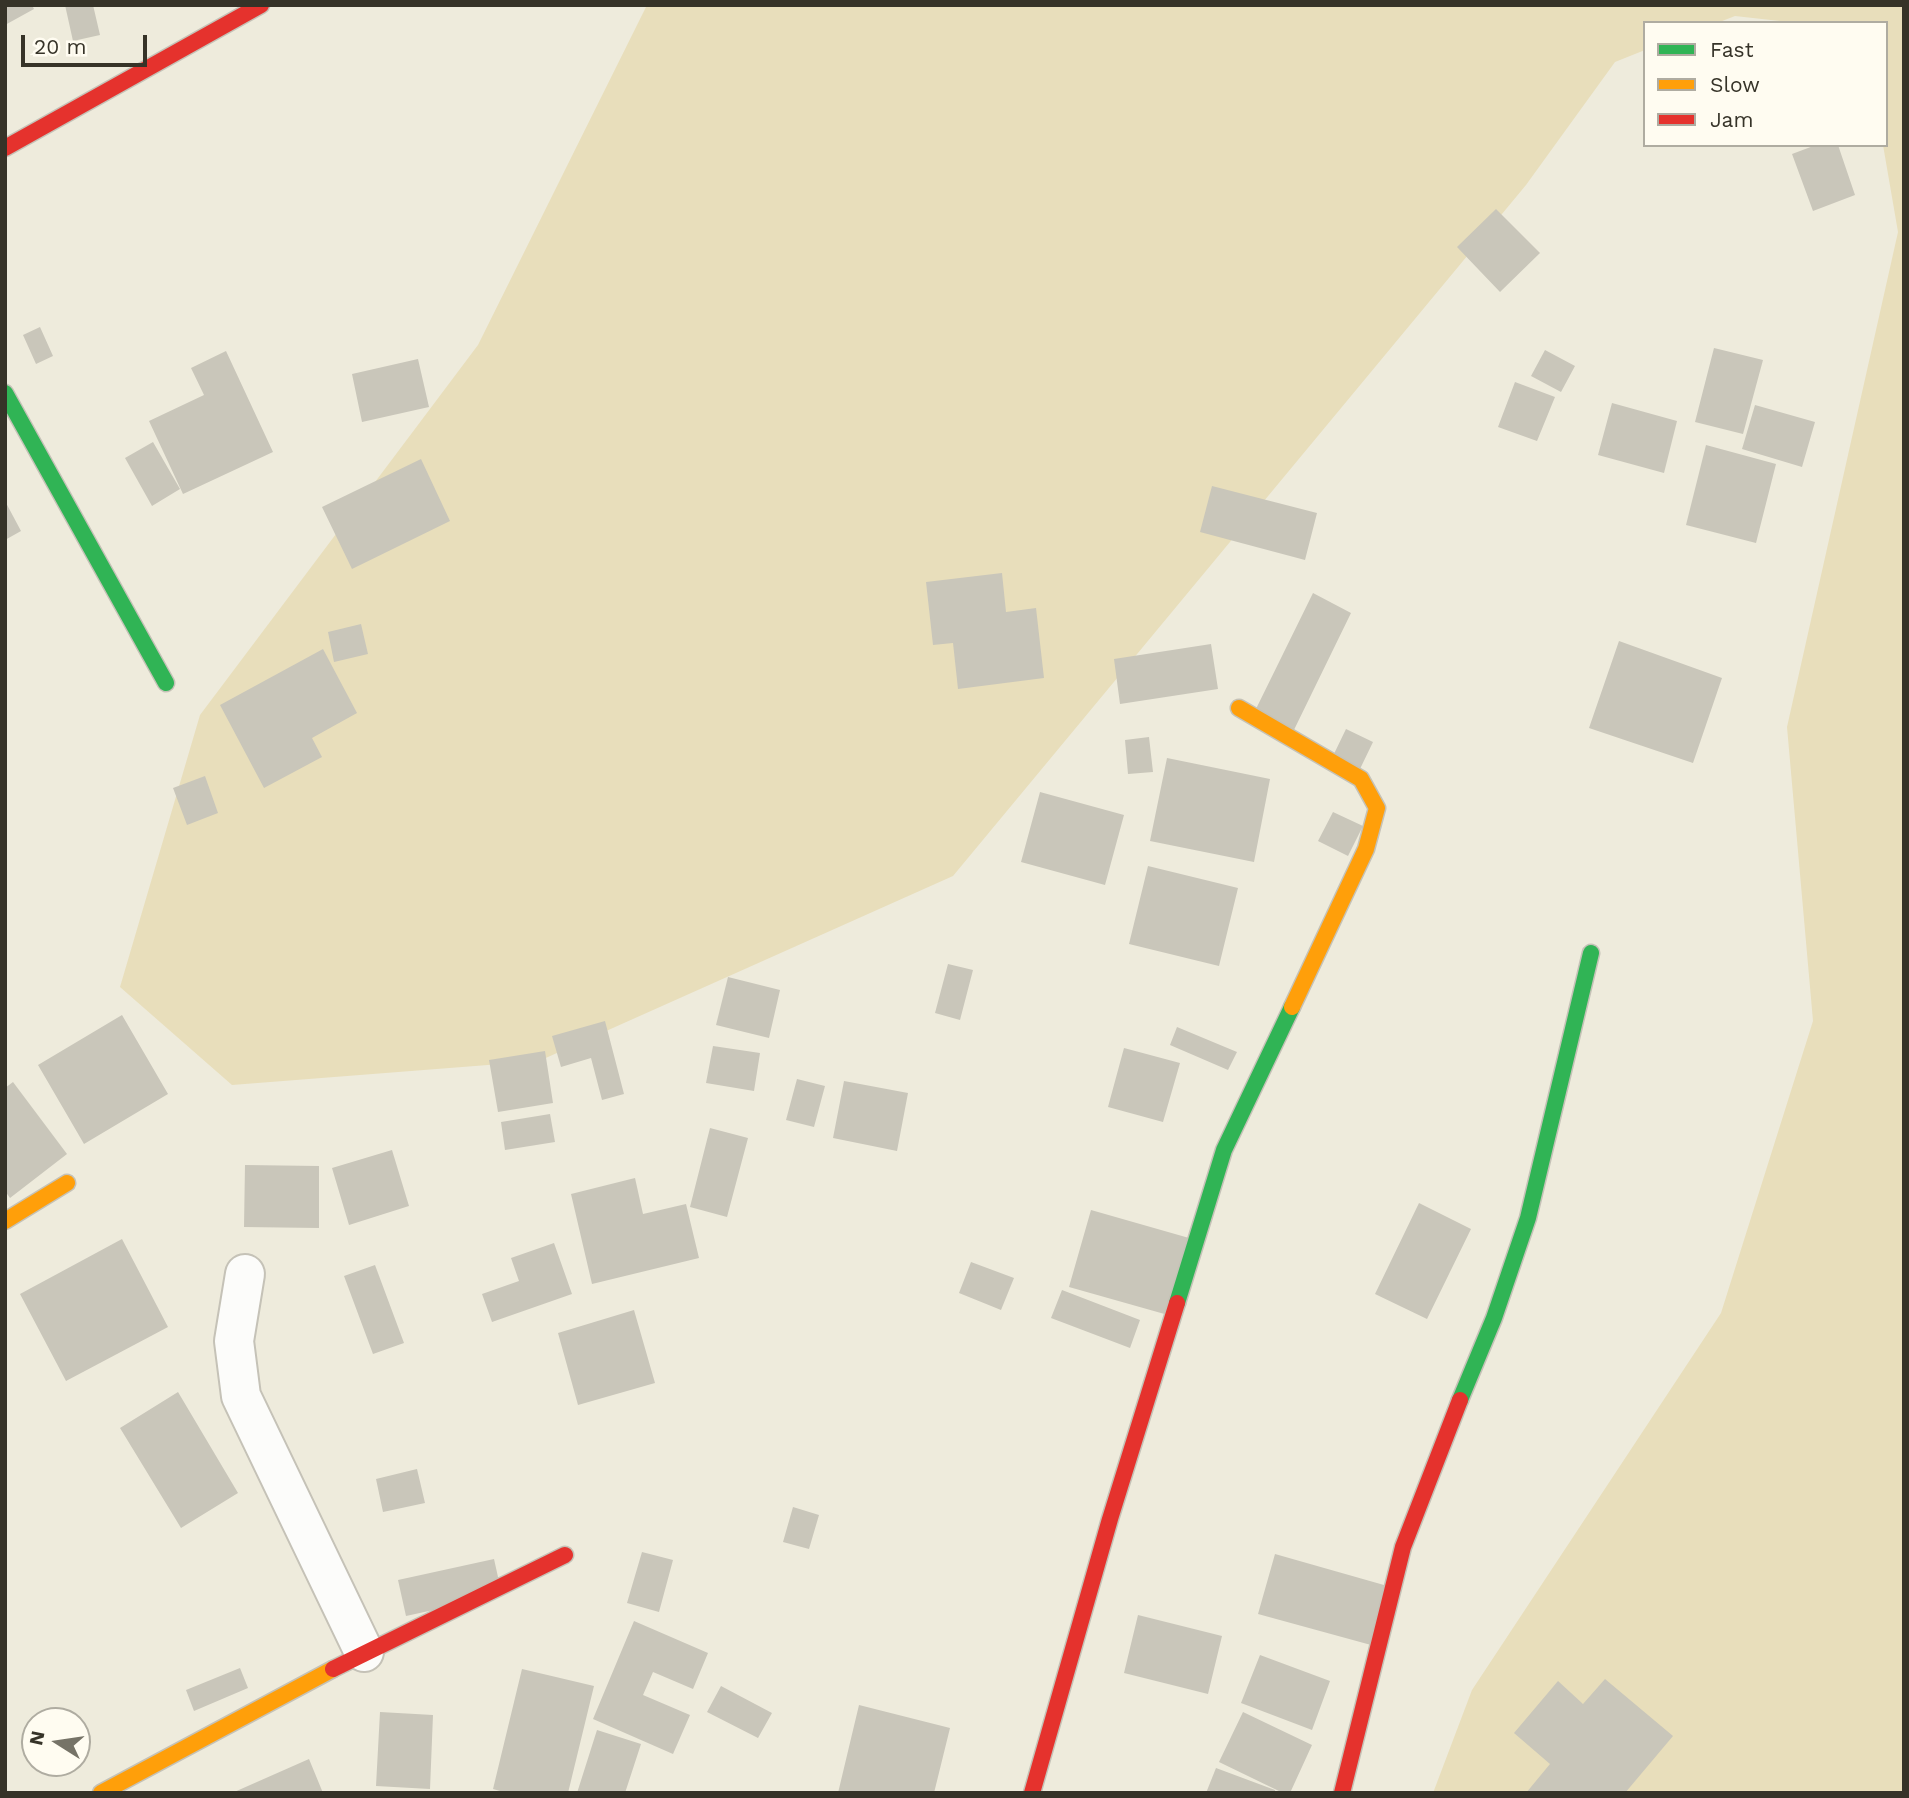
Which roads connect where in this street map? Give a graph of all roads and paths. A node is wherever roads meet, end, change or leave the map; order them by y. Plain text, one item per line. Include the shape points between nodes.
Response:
1 (261, 5) edge
2 (5, 148) edge
3 (5, 393) edge
4 (166, 682) dead end
5 (1239, 708) dead end
6 (1591, 953) dead end
7 (67, 1183) dead end
8 (5, 1221) edge
9 (245, 1274) dead end
10 (565, 1555) dead end
11 (364, 1651) junction
12 (101, 1793) edge
13 (1032, 1793) edge
14 (1342, 1793) edge

1 - 2 street
3 - 4 street
5 - 13 street via 1361,779 1377,808 1366,849 1224,1150 1110,1519
6 - 14 street via 1528,1218 1494,1318 1403,1547
7 - 8 street
9 - 11 street via 234,1341 241,1396
10 - 11 street
11 - 12 street

